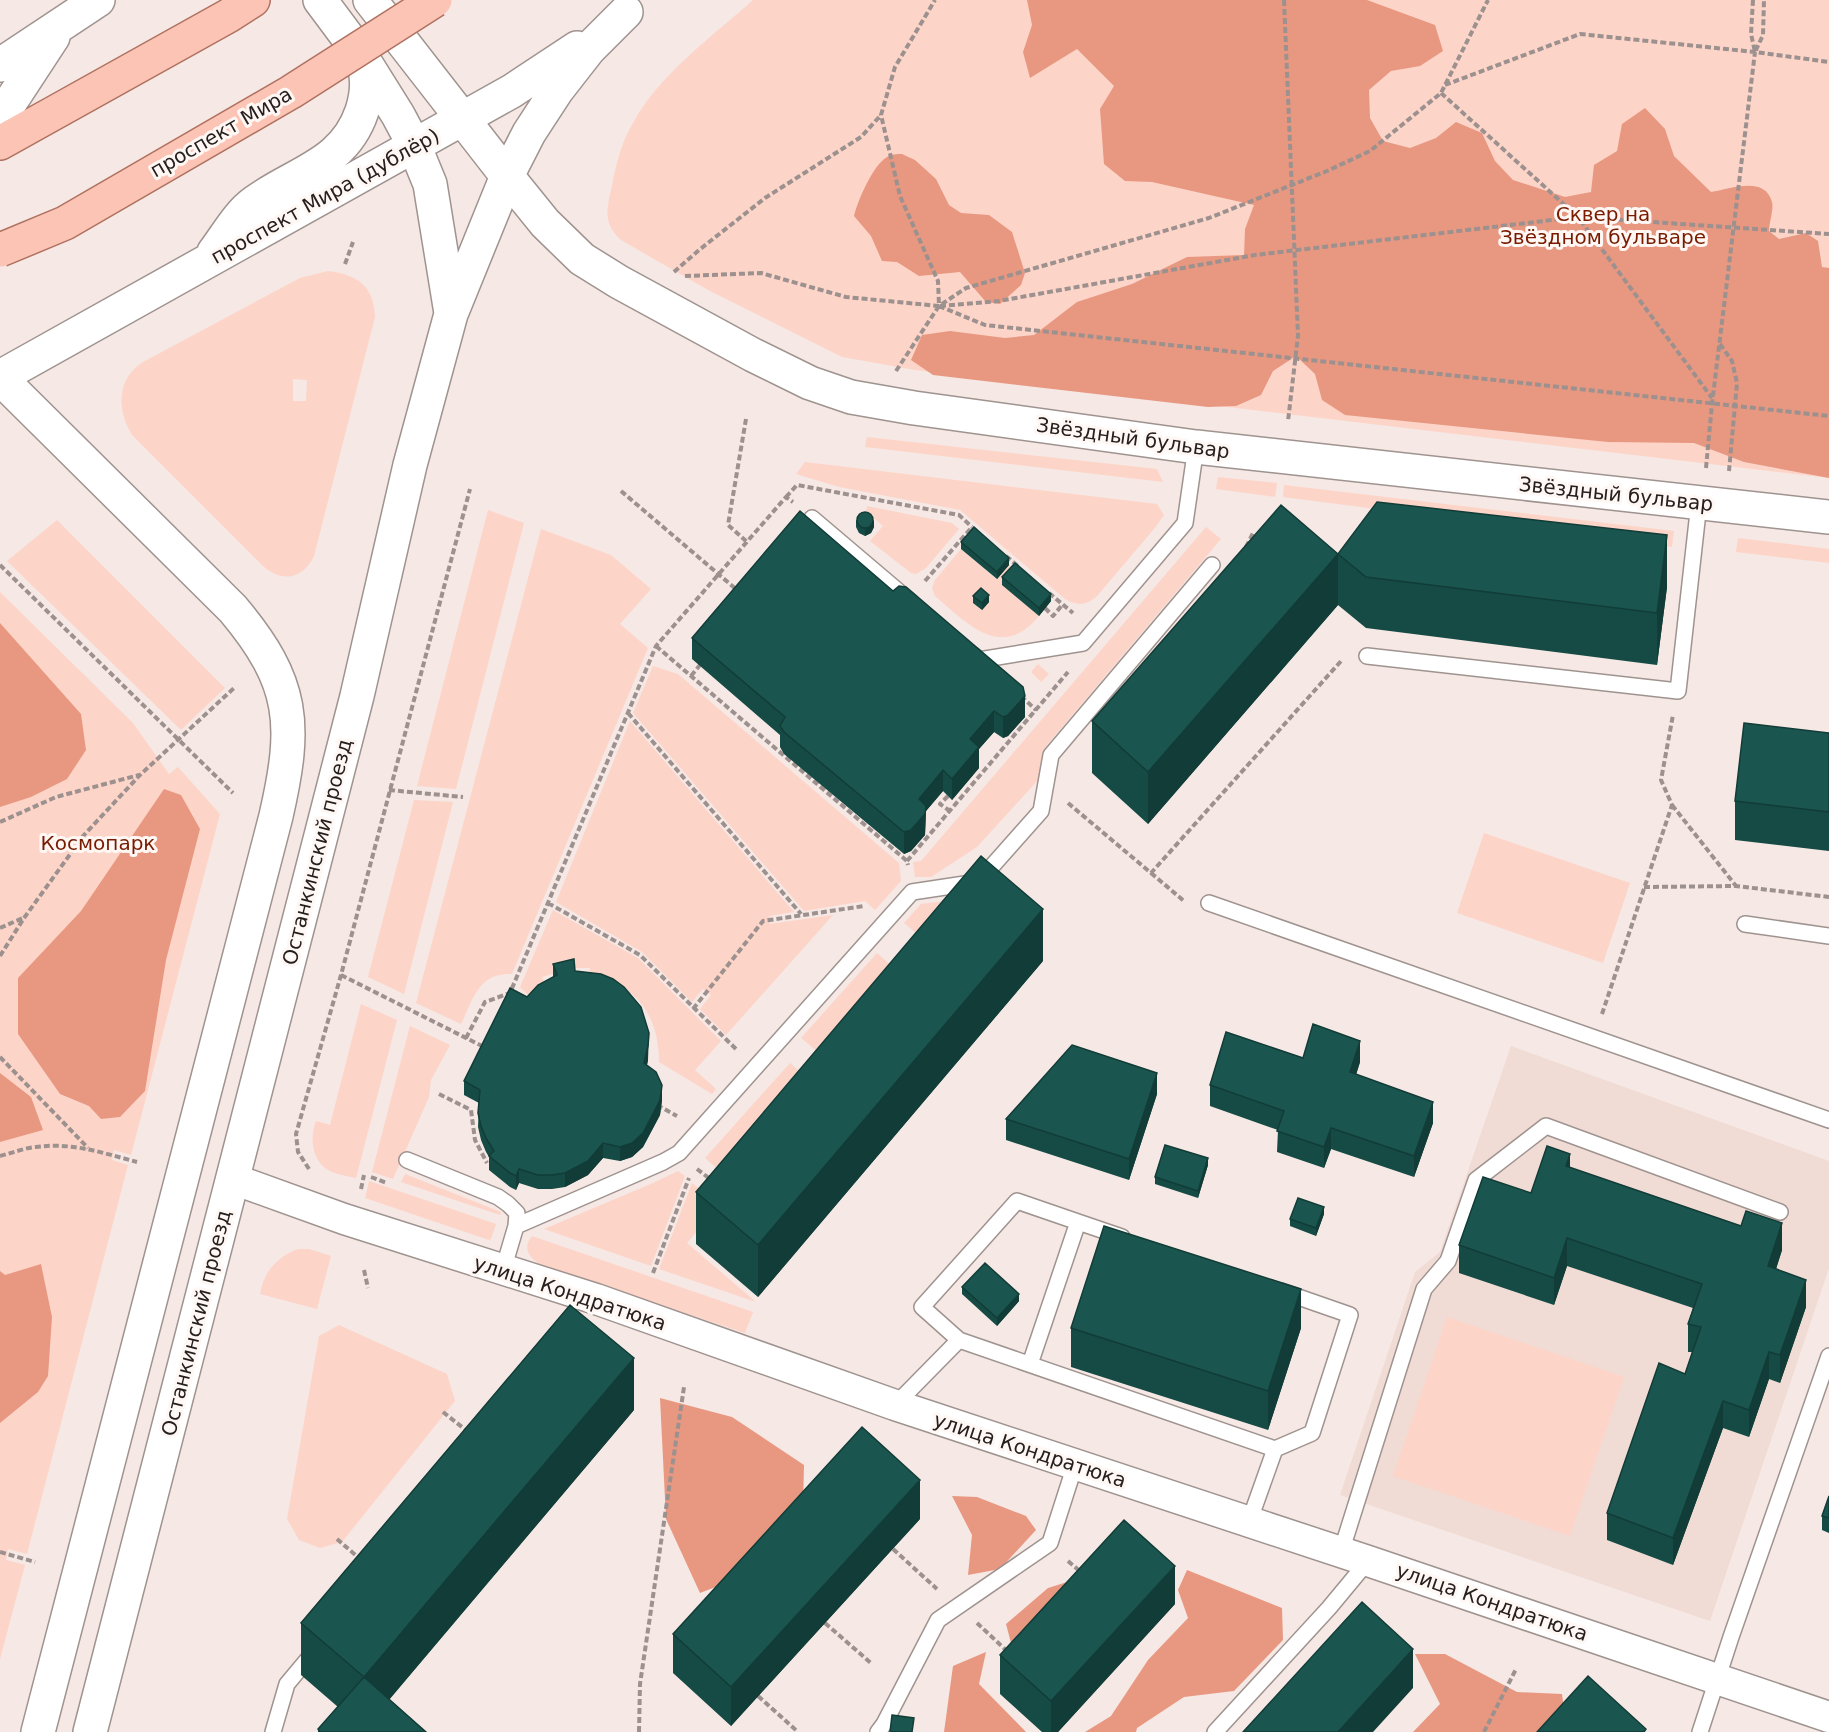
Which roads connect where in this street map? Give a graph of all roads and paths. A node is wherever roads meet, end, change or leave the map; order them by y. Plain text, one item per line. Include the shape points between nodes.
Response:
1 (98, 0) edge
2 (253, 0) edge
3 (320, 0) edge
4 (370, 0) edge
5 (435, 0) edge
6 (935, 0) edge
7 (1284, 0) edge
8 (1488, 0) edge
9 (1753, 0) edge
10 (1764, 0) edge
11 (633, 6) edge
12 (58, 28) junction
13 (357, 51) junction
14 (1755, 52) junction
15 (1829, 62) edge
16 (0, 65) edge
17 (1444, 85) junction
18 (1441, 93) junction
19 (881, 115) junction
20 (0, 118) edge
21 (463, 118) junction
22 (0, 143) edge
23 (414, 145) junction
24 (507, 176) junction
25 (1292, 185) junction
26 (1578, 217) junction
27 (1735, 226) junction
28 (1829, 234) edge
29 (353, 242) dead end
30 (0, 250) edge
31 (1295, 250) junction
32 (202, 264) junction
33 (345, 264) dead end
34 (939, 306) junction
35 (451, 314) junction
36 (1720, 344) junction
37 (1296, 359) junction
38 (0, 378) edge
39 (894, 378) dead end
40 (1713, 398) junction
41 (1712, 404) junction
42 (1735, 406) junction
43 (1829, 416) edge
44 (746, 418) dead end
45 (1288, 425) dead end
46 (1196, 447) junction
47 (470, 489) dead end
48 (621, 491) dead end
49 (786, 496) junction
50 (1718, 496) junction
51 (1829, 517) edge
52 (812, 518) joint
53 (972, 527) junction
54 (1254, 531) dead end
55 (981, 534) edge
56 (963, 537) junction
57 (747, 542) junction
58 (968, 542) edge
59 (999, 550) edge
60 (1244, 550) edge
61 (0, 565) edge
62 (1212, 565) dead end
63 (1026, 573) edge
64 (718, 574) junction
65 (1045, 589) edge
66 (740, 593) edge
67 (913, 604) joint
68 (1063, 604) junction
69 (1045, 608) edge
70 (1094, 630) junction
71 (1083, 643) junction
72 (962, 645) edge
73 (656, 646) junction
74 (1367, 656) joint
75 (979, 660) junction
76 (700, 665) edge
77 (691, 676) junction
78 (234, 688) dead end
79 (1036, 710) junction
80 (628, 713) junction
81 (1673, 716) dead end
82 (1010, 727) edge
83 (1017, 732) junction
84 (179, 741) junction
85 (795, 751) edge
86 (788, 760) junction
87 (140, 775) junction
88 (389, 790) junction
89 (233, 793) dead end
90 (948, 796) edge
91 (463, 797) dead end
92 (1067, 802) dead end
93 (1672, 805) junction
94 (854, 806) edge
95 (950, 811) junction
96 (850, 812) junction
97 (0, 822) edge
98 (893, 834) edge
99 (916, 837) edge
100 (886, 842) junction
101 (922, 843) junction
102 (1151, 873) junction
103 (1736, 886) junction
104 (1644, 887) junction
105 (1176, 895) dead end
106 (1829, 897) edge
107 (548, 903) junction
108 (1209, 903) dead end
109 (801, 914) junction
110 (24, 918) junction
111 (884, 923) junction
112 (1745, 924) dead end
113 (0, 928) edge
114 (1829, 936) edge
115 (0, 956) edge
116 (341, 975) junction
117 (510, 993) junction
118 (518, 998) edge
119 (693, 1009) junction
120 (466, 1038) junction
121 (724, 1038) dead end
122 (1593, 1039) junction
123 (487, 1049) edge
124 (0, 1057) edge
125 (439, 1094) dead end
126 (651, 1101) edge
127 (1827, 1115) edge
128 (697, 1134) junction
129 (89, 1148) junction
130 (0, 1156) edge
131 (407, 1160) dead end
132 (137, 1162) dead end
133 (491, 1167) edge
134 (316, 1175) dead end
135 (371, 1177) dead end
136 (233, 1179) junction
137 (387, 1183) dead end
138 (718, 1186) edge
139 (1780, 1212) dead end
140 (1078, 1222) junction
141 (516, 1226) junction
142 (1135, 1242) edge
143 (364, 1270) dead end
144 (503, 1270) junction
145 (653, 1273) dead end
146 (368, 1288) dead end
147 (1271, 1288) edge
148 (959, 1340) junction
149 (1829, 1356) edge
150 (1030, 1364) junction
151 (684, 1387) dead end
152 (895, 1405) junction
153 (443, 1412) dead end
154 (469, 1433) edge
155 (1275, 1449) junction
156 (1075, 1464) junction
157 (1249, 1522) junction
158 (337, 1539) dead end
159 (893, 1549) edge
160 (0, 1552) edge
161 (1354, 1556) junction
162 (362, 1561) edge
163 (1068, 1561) dead end
164 (35, 1563) dead end
165 (1083, 1574) edge
166 (938, 1590) dead end
167 (825, 1623) edge
168 (977, 1623) dead end
169 (325, 1639) edge
170 (1017, 1660) edge
171 (872, 1664) dead end
172 (1516, 1669) dead end
173 (1717, 1679) junction
174 (758, 1696) edge
175 (1829, 1717) edge
176 (38, 1732) edge
177 (90, 1732) edge
178 (273, 1732) edge
179 (639, 1732) edge
180 (798, 1732) edge
181 (878, 1732) edge
182 (1215, 1732) edge
183 (1484, 1732) edge
184 (1700, 1732) edge

1 - 12 main road
2 - 22 main road
3 - 13 main road
4 - 21 main road, Звёздный бульвар
5 - 30 main road, проспект Мира, bridge via 291,92 65,223
6 - 19 path via 895,66
7 - 25 path
8 - 17 path
9 - 14 path via 1751,34
10 - 14 path via 1762,35
11 - 21 main road, проспект Мира (дублёр) via 512,92
11 - 24 main road, Останкинский проезд via 590,49 557,90
12 - 16 main road
12 - 20 main road
13 - 23 main road
13 - 32 main road via 366,75 365,101 347,140 328,159 255,201
14 - 15 path
14 - 17 path via 1580,34
14 - 27 path
17 - 18 path
18 - 25 path via 1370,151
18 - 26 path
19 - 34 path via 900,196 938,281
19 - 34 path via 861,137 765,198 669,277 761,273 846,297
21 - 23 main road, проспект Мира (дублёр)
21 - 24 main road, Звёздный бульвар
23 - 32 main road, проспект Мира (дублёр)
23 - 35 main road via 429,184
24 - 35 main road, Останкинский проезд
24 - 46 main road, Звёздный бульвар via 544,223 582,259 810,383 851,397 914,408
25 - 31 path
25 - 34 path via 1209,218 966,288
26 - 27 path
26 - 31 path
26 - 40 path
27 - 28 path
27 - 36 path
29 - 33 path
31 - 34 path via 999,301
31 - 37 path
32 - 38 main road, проспект Мира (дублёр)
34 - 37 path via 985,325
34 - 39 path
35 - 136 main road, Останкинский проезд
36 - 40 path
36 - 42 path via 1736,372
37 - 41 path
37 - 45 path
38 - 176 main road via 246,625 273,668 286,706 289,737 276,816
40 - 41 path
41 - 42 path
41 - 50 path via 1705,476
42 - 43 path
42 - 50 path
44 - 57 path via 728,525
46 - 50 main road, Звёздный бульвар
46 - 70 lane via 1185,523
47 - 88 path
48 - 64 path
49 - 52 path
49 - 53 path via 796,485 959,515
49 - 57 path
50 - 51 main road, Звёздный бульвар
50 - 74 lane via 1678,691
52 - 67 lane
53 - 55 path
53 - 56 path
54 - 60 path
56 - 58 path
56 - 67 path
57 - 64 path
59 - 63 path
61 - 84 path
62 - 111 lane via 1051,755 1041,811 978,882 912,892
64 - 66 path
64 - 73 path
65 - 68 path
68 - 69 path via 1053,616
68 - 70 path
70 - 71 lane
71 - 75 lane
71 - 79 path via 1075,664
72 - 75 lane
73 - 77 path
73 - 80 path
74 - 102 path via 1341,660
75 - 79 path
76 - 77 path
77 - 86 path
78 - 84 path
79 - 83 path
80 - 107 path
80 - 109 path
81 - 93 path via 1661,780
82 - 83 path
83 - 95 path
84 - 87 path
84 - 89 path
85 - 86 path
86 - 96 path
87 - 97 path via 57,797
87 - 110 path via 84,835
88 - 91 path
88 - 116 path
90 - 95 path via 940,804
92 - 102 path
93 - 103 path
93 - 104 path
94 - 96 path
95 - 101 path
96 - 100 path
98 - 100 path
99 - 101 path
100 - 101 path via 907,861
102 - 105 path
103 - 104 path
103 - 106 path
104 - 122 path
107 - 117 path
107 - 119 path via 640,955
108 - 122 lane
109 - 111 path via 864,906
109 - 119 path via 763,921
110 - 113 path
110 - 115 path
111 - 128 lane
112 - 114 lane
116 - 120 path
116 - 134 path via 296,1134 298,1152
117 - 118 path
117 - 120 path via 485,1002
119 - 121 path
120 - 123 path
122 - 127 lane
124 - 129 path
125 - 133 path via 471,1110 475,1140
126 - 128 path via 675,1113
128 - 141 lane via 679,1153 663,1162
129 - 130 path via 36,1147
129 - 132 path
131 - 141 lane via 498,1197 516,1213
135 - 137 path
136 - 144 street, улица Кондратюка
136 - 177 main road, Останкинский проезд
138 - 145 path via 694,1166
139 - 161 lane via 1546,1126 1476,1180 1448,1261 1424,1289
140 - 142 lane
140 - 148 lane via 1017,1202 922,1307
140 - 150 lane
141 - 144 lane
143 - 146 path
144 - 152 street, улица Кондратюка via 593,1305
147 - 155 lane via 1350,1315 1312,1433
148 - 150 lane
148 - 152 lane
149 - 173 lane
150 - 155 lane
151 - 179 path via 640,1684
152 - 156 street, улица Кондратюка
153 - 154 path
155 - 157 lane
156 - 157 street, улица Кондратюка
156 - 181 lane via 1050,1543 938,1620
157 - 161 street, улица Кондратюка
158 - 162 path
159 - 166 path
160 - 164 path
161 - 173 street, улица Кондратюка
161 - 182 lane via 1329,1608
163 - 165 path
167 - 171 path
168 - 170 path
169 - 178 lane via 287,1684
172 - 183 path
173 - 175 street, улица Кондратюка
173 - 184 lane
174 - 180 path

